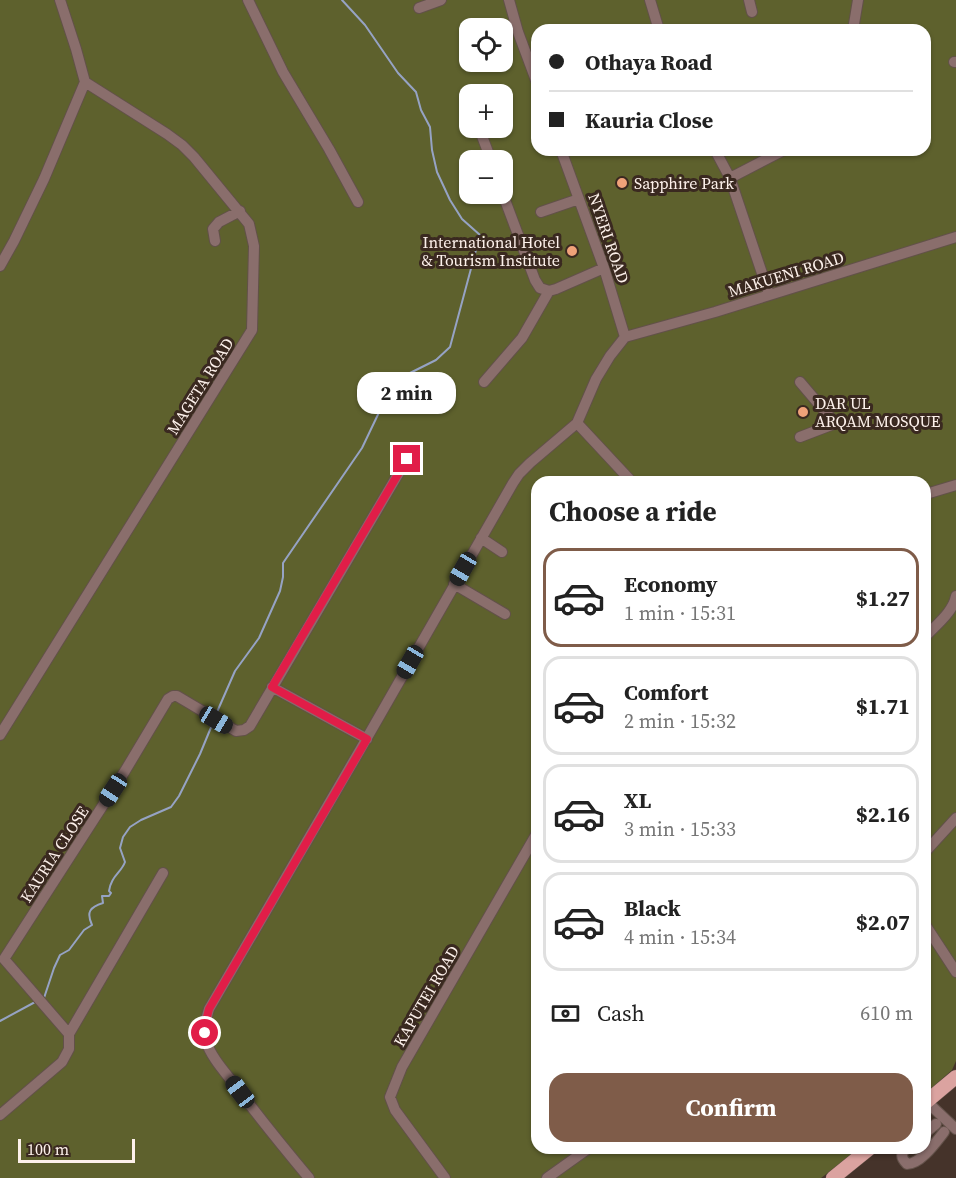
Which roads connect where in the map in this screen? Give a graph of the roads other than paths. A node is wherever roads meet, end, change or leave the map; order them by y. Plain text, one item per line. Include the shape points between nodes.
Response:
1 (60, 0) edge
2 (248, 0) edge
3 (441, 0) edge
4 (508, 0) edge
5 (662, 0) edge
6 (749, 0) edge
7 (858, 0) edge
8 (650, 2) edge
9 (419, 8) dead end
10 (752, 12) dead end
11 (657, 24) edge
12 (854, 24) edge
13 (531, 67) edge
14 (85, 82) junction
15 (563, 156) edge
16 (718, 156) edge
17 (772, 156) edge
18 (730, 178) junction
19 (579, 199) junction
20 (358, 202) dead end
21 (506, 204) edge
22 (240, 211) junction
23 (541, 212) dead end
24 (956, 237) edge
25 (215, 241) dead end
26 (0, 266) edge
27 (604, 268) junction
28 (549, 291) junction
29 (769, 294) junction
30 (625, 337) junction
31 (483, 382) dead end
32 (800, 382) dead end
33 (577, 423) junction
34 (800, 437) dead end
35 (407, 459) dead end
36 (626, 476) edge
37 (956, 485) edge
38 (931, 493) edge
39 (481, 538) junction
40 (502, 552) dead end
41 (454, 585) junction
42 (954, 607) edge
43 (505, 614) dead end
44 (931, 631) edge
45 (272, 687) junction
46 (0, 735) edge
47 (367, 739) junction
48 (956, 818) edge
49 (531, 842) edge
50 (931, 846) edge
51 (163, 873) dead end
52 (931, 934) edge
53 (2, 962) edge
54 (956, 972) edge
55 (69, 1034) junction
56 (956, 1077) edge
57 (931, 1097) edge
58 (931, 1106) edge
59 (0, 1114) edge
60 (956, 1129) edge
61 (931, 1131) edge
62 (931, 1147) edge
63 (581, 1154) edge
64 (863, 1154) edge
65 (902, 1154) edge
66 (924, 1154) edge
67 (440, 1176) edge
68 (309, 1178) edge
69 (547, 1178) edge
70 (833, 1178) edge

1 - 14 street
2 - 20 street via 283,72
3 - 9 street
4 - 13 street
5 - 8 street
6 - 10 street
7 - 12 street
8 - 11 street
14 - 22 street, MAGETA ROAD via 182,145
14 - 26 street via 44,179
15 - 19 street, NYERI ROAD
16 - 18 street
17 - 18 street
18 - 29 street
19 - 23 street
19 - 27 street, NYERI ROAD
21 - 28 street via 535,280 540,288
22 - 25 street via 217,224 213,229
22 - 46 street, MAGETA ROAD via 249,224 254,246 252,330
24 - 29 street, MAKUENI ROAD
27 - 28 street
27 - 30 street, NYERI ROAD
28 - 31 street via 522,338
29 - 30 street, MAKUENI ROAD
30 - 33 street via 596,380
32 - 34 street via 834,424
33 - 36 street
33 - 39 street via 519,474
35 - 45 street, KAURIA CLOSE
37 - 38 street
39 - 40 street
39 - 41 street
41 - 43 street
41 - 47 street
42 - 44 street
45 - 47 street
45 - 53 street, KAURIA CLOSE via 250,726 240,732 177,696 168,699
47 - 68 street via 220,988 206,1021 211,1053
48 - 50 street
49 - 67 street, KAPUTEI ROAD via 402,1067 390,1097
51 - 55 street
52 - 54 street
53 - 55 street, KAURIA CLOSE
55 - 59 street via 69,1049 62,1062
56 - 57 main road
58 - 60 street
61 - 62 street via 940,1128
63 - 69 street
64 - 70 main road
65 - 66 street via 907,1164 912,1164

